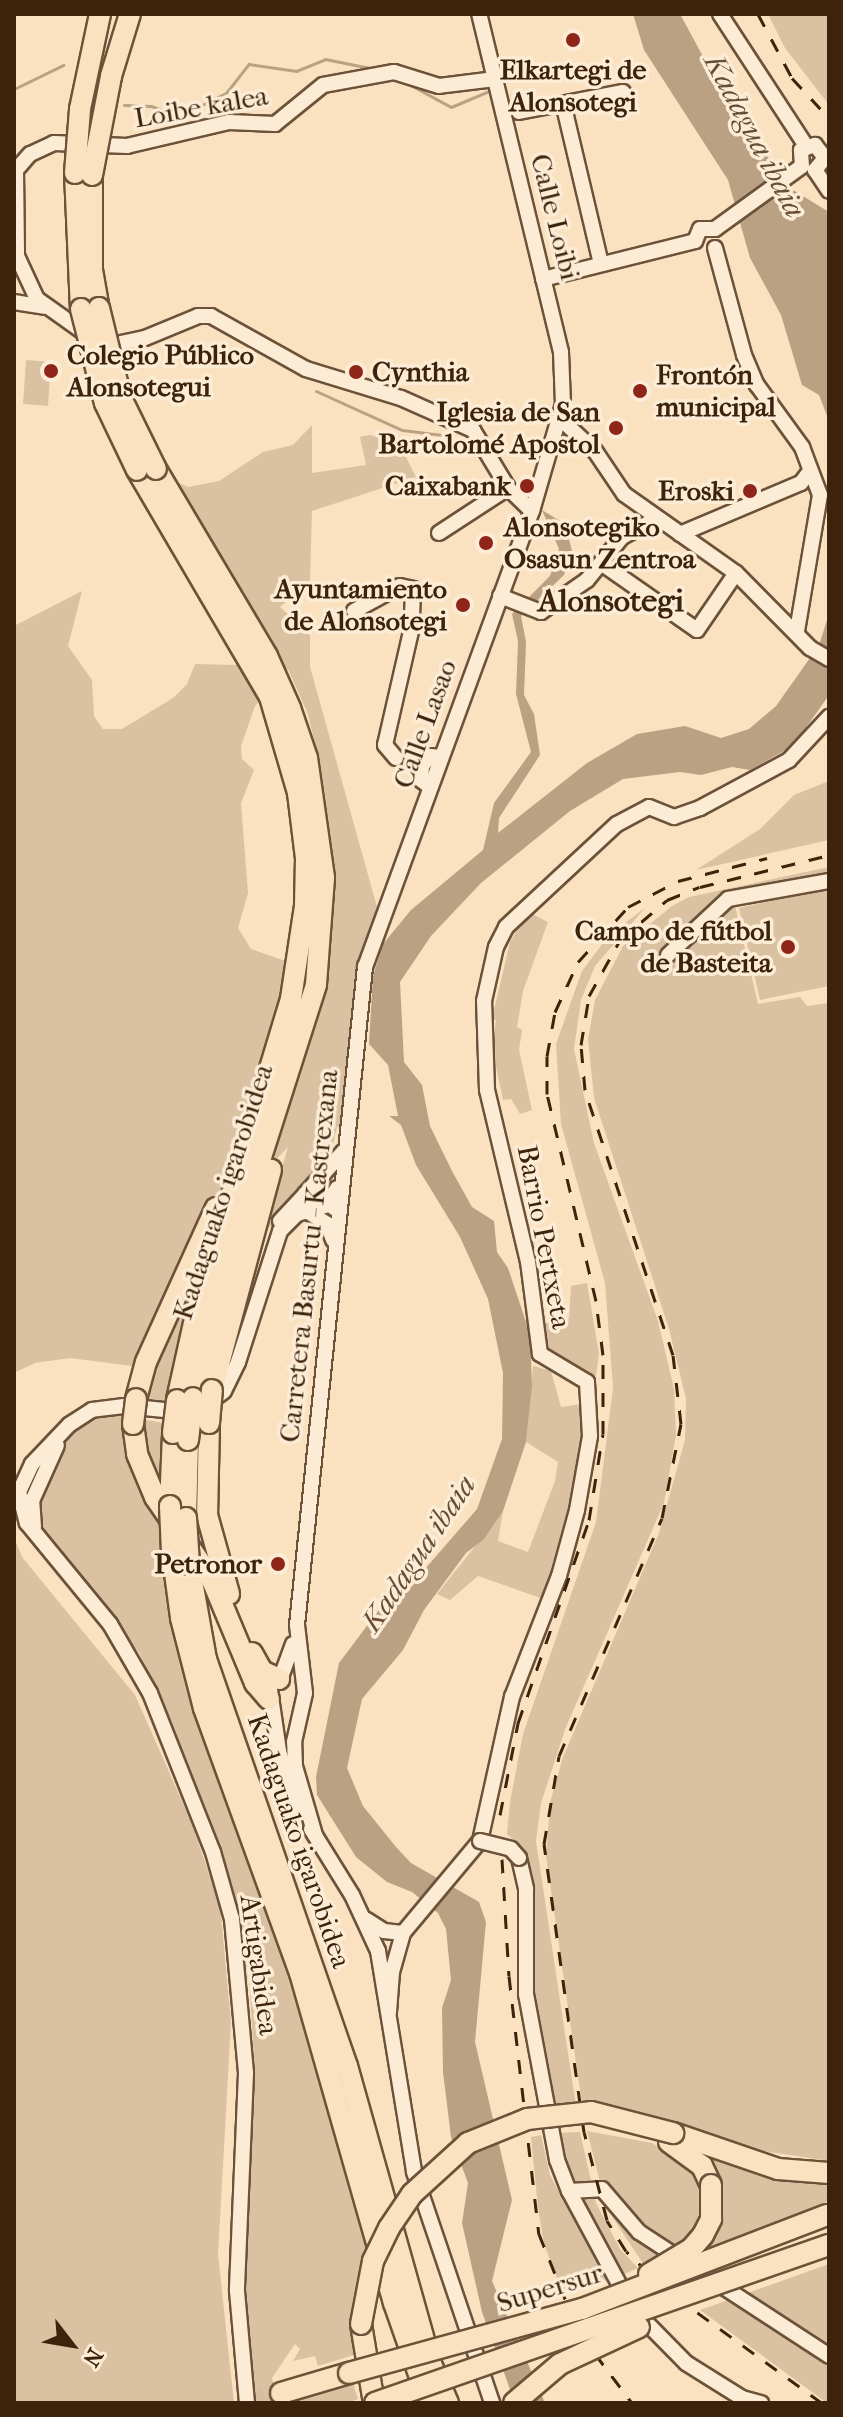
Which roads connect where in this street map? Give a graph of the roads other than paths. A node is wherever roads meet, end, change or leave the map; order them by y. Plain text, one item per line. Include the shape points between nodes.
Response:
1 (100, 14) edge
2 (130, 14) edge
3 (479, 14) edge
4 (720, 14) edge
5 (495, 79) junction
6 (623, 92) dead end
7 (563, 103) junction
8 (519, 112) dead end
9 (822, 151) edge
10 (803, 170) junction
11 (84, 174) junction
12 (829, 191) edge
13 (719, 225) junction
14 (15, 239) edge
15 (695, 241) junction
16 (715, 248) junction
17 (537, 256) junction
18 (601, 264) junction
19 (558, 275) junction
20 (543, 279) junction
21 (14, 302) edge
22 (49, 308) junction
23 (568, 431) junction
24 (146, 469) junction
25 (806, 477) junction
26 (508, 488) junction
27 (532, 511) junction
28 (656, 519) junction
29 (702, 526) junction
30 (439, 533) dead end
31 (680, 534) junction
32 (697, 546) junction
33 (601, 563) junction
34 (736, 573) junction
35 (500, 596) junction
36 (803, 608) junction
37 (354, 611) dead end
38 (782, 617) junction
39 (797, 631) junction
40 (829, 659) edge
41 (829, 717) edge
42 (441, 757) junction
43 (396, 758) dead end
44 (430, 787) junction
45 (829, 881) edge
46 (392, 897) joint
47 (668, 955) dead end
48 (316, 985) junction
49 (245, 1147) junction
50 (346, 1148) junction
51 (305, 1194) junction
52 (332, 1201) junction
53 (305, 1210) junction
54 (335, 1244) junction
55 (270, 1253) junction
56 (185, 1399) junction
57 (69, 1425) junction
58 (22, 1478) junction
59 (33, 1498) junction
60 (178, 1512) junction
61 (37, 1535) junction
62 (297, 1625) junction
63 (280, 1678) junction
64 (302, 1684) junction
65 (270, 1702) junction
66 (302, 1704) junction
67 (315, 1835) junction
68 (480, 1841) junction
69 (364, 1917) junction
70 (401, 1937) junction
71 (378, 1951) junction
72 (389, 2012) junction
73 (671, 2138) junction
74 (829, 2173) edge
75 (569, 2191) junction
76 (828, 2215) edge
77 (828, 2245) edge
78 (366, 2324) junction
79 (518, 2327) junction
80 (829, 2356) edge
81 (281, 2393) tunnel mouth
82 (247, 2403) edge
83 (375, 2403) edge
84 (384, 2403) edge
85 (429, 2403) edge
86 (448, 2403) edge
87 (492, 2403) edge
88 (514, 2403) edge
89 (761, 2403) edge

1 - 11 highway, Kadaguako igarobidea, bridge via 80,109
2 - 11 highway, Kadaguako igarobidea, bridge
3 - 5 street, Calle Loibi
4 - 9 street
5 - 14 street, Loibe kalea via 439,86 394,72 323,85 275,124 229,122 127,146 64,143 43,148 16,170
5 - 17 street, Calle Loibi
6 - 7 street
7 - 8 street
7 - 18 street
9 - 10 street
9 - 10 street via 799,154
10 - 12 street
10 - 13 street
11 - 24 highway, Kadaguako igarobidea, bridge via 90,308
13 - 15 street via 701,228
13 - 16 street
14 - 22 street via 21,273
15 - 16 street via 703,250
15 - 18 street
16 - 25 street via 744,355 757,385 802,447
17 - 19 street
17 - 20 street, Calle Loibi
18 - 19 street
19 - 20 street
20 - 23 street, Calle Loibi via 561,352
21 - 22 street
22 - 26 street via 96,341 116,344 198,316 221,319 315,373 401,398 473,430
23 - 27 street, Calle Lasao
23 - 28 street via 624,494
24 - 48 highway, Kadaguako igarobidea via 267,656 307,758 324,878
24 - 49 highway, Kadaguako igarobidea via 270,697 298,793 306,858 300,951 279,1043
25 - 29 street
25 - 36 street via 818,489
26 - 27 street
26 - 30 street
27 - 35 street, Calle Lasao
28 - 31 street
28 - 33 street via 622,537
29 - 31 street
29 - 32 street
31 - 32 street
32 - 34 street
33 - 34 street via 697,630
33 - 35 street via 566,598 532,612
34 - 38 street
35 - 42 street, Calle Lasao
36 - 38 street
36 - 39 street
37 - 43 street via 400,586 413,589 412,627 385,745
38 - 39 street
39 - 40 street via 810,648
41 - 68 street, Barrio Pertxeta via 789,760 681,817 653,807 635,812 506,927 489,968 483,1027 487,1090 528,1262 540,1354 587,1382 590,1436 559,1576 512,1697
42 - 44 street, Calle Lasao
42 - 44 street via 430,756 418,765 421,780
44 - 46 street, Calle Lasao
45 - 47 street via 728,899
46 - 50 street, Carretera Basurtu - Kastrexana via 365,967
48 - 56 highway, Kadaguako igarobidea
48 - 63 highway, bridge via 304,1057 212,1390 204,1490 215,1550 247,1644 262,1671
49 - 56 highway, Kadaguako igarobidea via 184,1357
49 - 65 highway, bridge via 146,1362 133,1424 141,1467 155,1497 212,1580 255,1683
50 - 51 street
50 - 52 street
50 - 54 street, Carretera Basurtu - Kastrexana
51 - 52 street via 323,1193
51 - 55 street via 279,1222
52 - 53 street
52 - 54 street
53 - 54 street via 327,1224
53 - 55 street via 280,1231
54 - 62 street, Carretera Basurtu - Kastrexana
55 - 57 street via 238,1362 224,1391 203,1407 183,1413 124,1406 92,1410
56 - 60 highway, Kadaguako igarobidea, bridge
57 - 58 street
57 - 59 street
58 - 59 street
58 - 61 street, Artigabidea via 21,1505
59 - 61 street
60 - 85 highway, Kadaguako igarobidea, bridge via 172,1551 181,1618 204,1708 309,1999 394,2303
60 - 86 highway, Kadaguako igarobidea, bridge via 206,1659 347,2066 418,2320
61 - 82 street, Artigabidea via 110,1624 150,1693 213,1852 232,1919 246,2073 237,2291
62 - 63 street
62 - 64 street
63 - 64 street
63 - 65 street
64 - 66 street
65 - 66 street via 288,1713
65 - 67 street via 287,1782
66 - 67 street via 295,1766
67 - 69 street
68 - 70 street
68 - 75 street, bridge via 511,1849 519,1858 526,1889 526,1994 557,2160
69 - 70 street
69 - 71 street
70 - 71 street via 386,1940
70 - 72 street
71 - 72 street
72 - 87 street via 421,2199
73 - 74 highway via 767,2166
73 - 78 highway via 576,2124 509,2137 464,2160 425,2195 401,2228
73 - 79 highway, bridge via 702,2166 711,2185 711,2219 691,2249 637,2280 554,2308
75 - 80 street via 602,2189 639,2232
75 - 89 street via 632,2308 686,2363 742,2398
76 - 79 highway, Supersur, bridge via 667,2280
77 - 83 highway, Supersur, bridge
77 - 88 highway, bridge via 786,2269 560,2364
78 - 83 highway
78 - 84 highway
79 - 81 highway, Supersur, bridge

